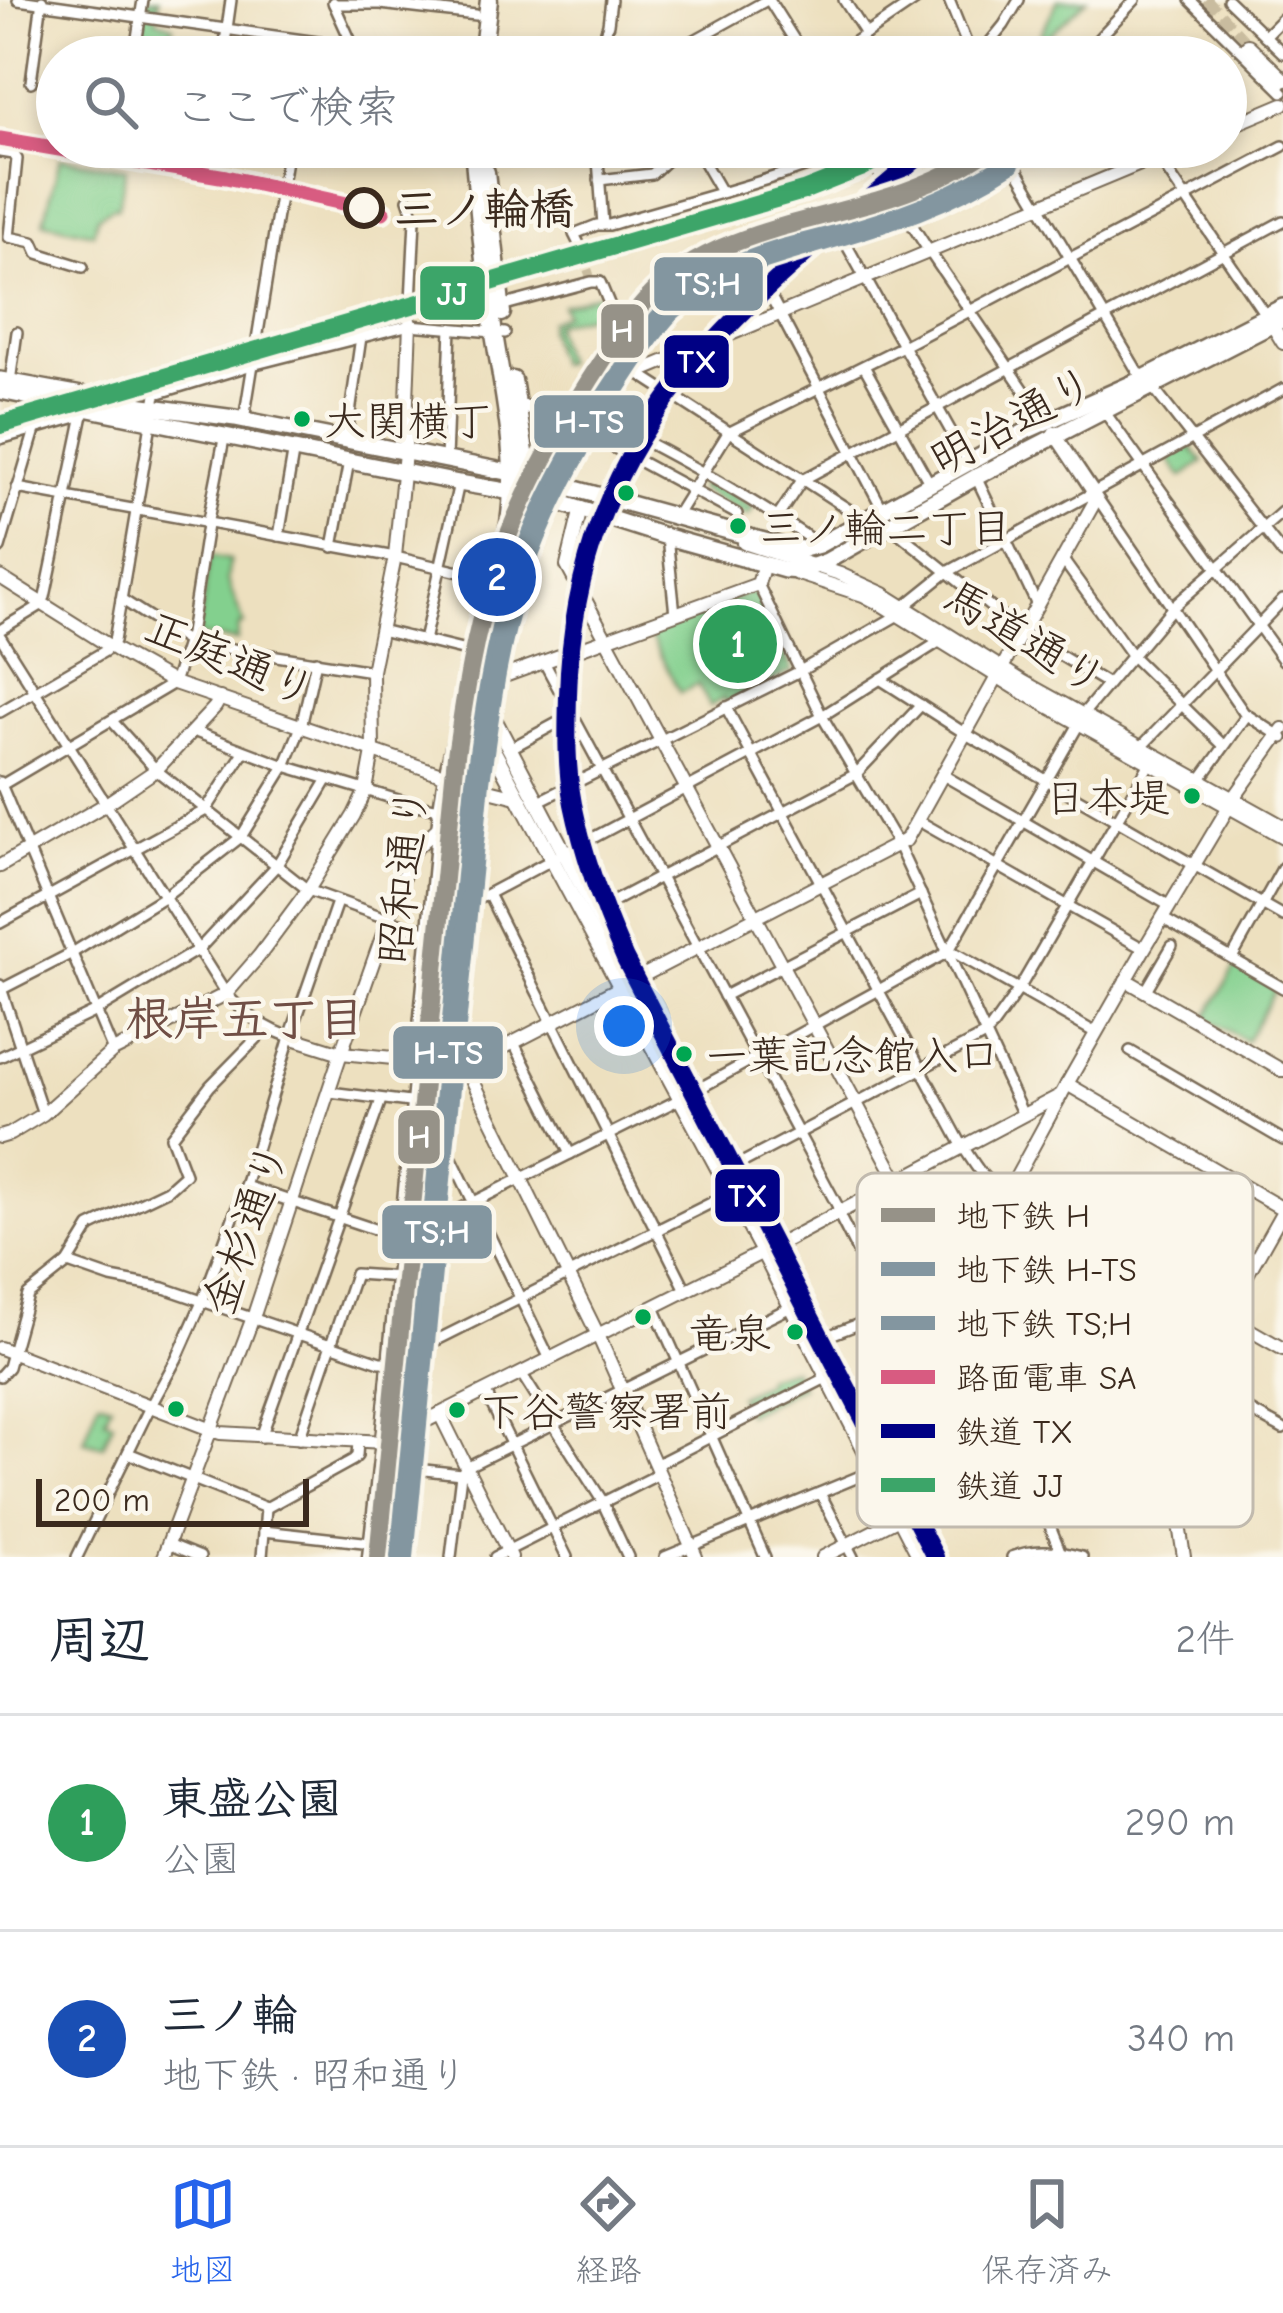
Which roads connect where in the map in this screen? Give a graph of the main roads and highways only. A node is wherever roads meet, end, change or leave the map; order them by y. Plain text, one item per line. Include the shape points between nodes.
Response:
1 (489, 0) edge
2 (485, 36) edge
3 (1283, 67) edge
4 (1283, 80) edge
5 (475, 168) edge
6 (485, 168) edge
7 (1283, 307) edge
8 (1274, 320) edge
9 (499, 333) junction
10 (4, 384) edge
11 (1147, 384) junction
12 (152, 413) junction
13 (1051, 429) junction
14 (972, 470) junction
15 (520, 484) junction
16 (886, 518) junction
17 (867, 529) junction
18 (478, 692) junction
19 (477, 719) junction
20 (456, 780) junction
21 (558, 857) junction
22 (628, 985) junction
23 (427, 1061) junction
24 (686, 1095) junction
25 (769, 1249) junction
26 (857, 1390) edge
27 (857, 1436) edge
28 (912, 1527) edge
29 (917, 1527) edge
30 (371, 1550) edge
31 (388, 1557) edge
32 (920, 1557) edge
33 (939, 1557) edge

1 - 2 highway
3 - 4 main road via 1256,40
5 - 9 highway
6 - 9 highway
7 - 8 main road, 明治通り
8 - 11 main road, 明治通り
9 - 15 highway
9 - 15 highway via 517,404
10 - 12 main road, 明治通り via 85,406
11 - 13 main road, 明治通り
11 - 13 main road, 明治通り via 1104,411
12 - 15 main road, 明治通り via 459,483
12 - 15 main road, 明治通り via 244,420 446,459
13 - 14 main road, 明治通り
14 - 16 main road, 明治通り
14 - 16 main road, 明治通り via 930,484
15 - 17 main road, 明治通り via 790,548
15 - 17 main road, 明治通り via 784,570 815,566
15 - 18 highway, 昭和通り
15 - 18 highway, 昭和通り via 479,647
16 - 17 main road, 明治通り
18 - 19 highway, 昭和通り
18 - 20 highway, 昭和通り
18 - 21 main road
19 - 20 highway, 昭和通り
19 - 21 main road
20 - 23 highway, 昭和通り via 460,818
20 - 23 highway, 昭和通り via 441,823
21 - 22 main road
21 - 22 main road via 595,911
22 - 24 main road
23 - 30 highway, 昭和通り
23 - 31 highway, 昭和通り via 429,1136
24 - 25 main road via 731,1193
24 - 25 main road via 734,1167
25 - 26 main road
25 - 27 main road
28 - 32 main road
29 - 33 main road

